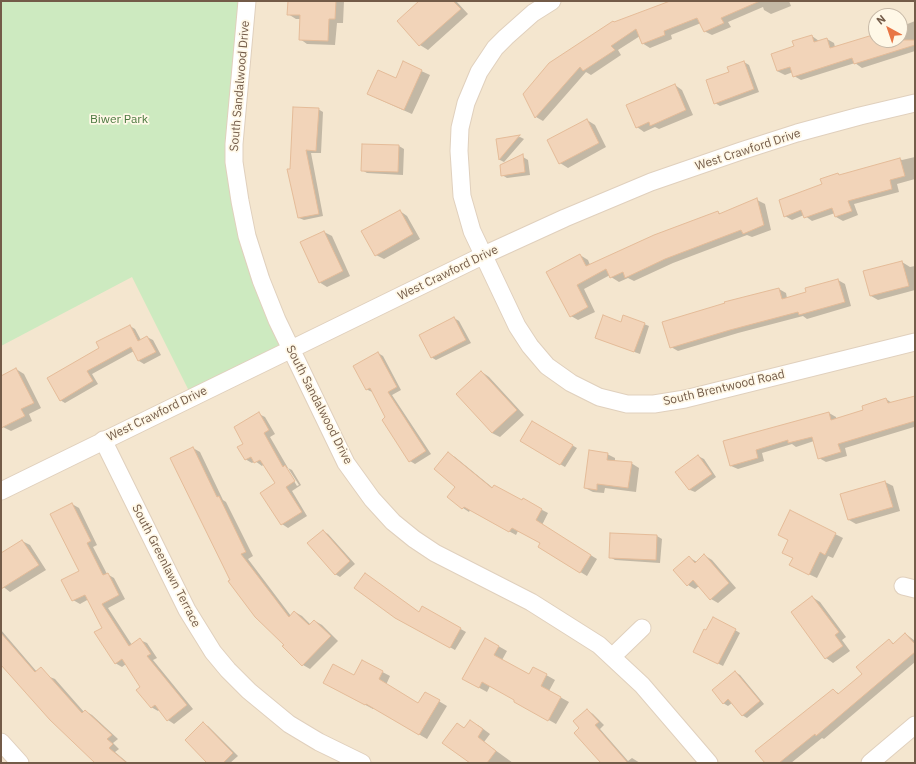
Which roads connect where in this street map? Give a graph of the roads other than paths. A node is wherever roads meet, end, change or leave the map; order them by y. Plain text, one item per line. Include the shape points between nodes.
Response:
1 (247, 1) edge
2 (552, 1) edge
3 (915, 103) edge
4 (484, 255) junction
5 (915, 342) edge
6 (291, 349) junction
7 (103, 440) junction
8 (1, 491) edge
9 (642, 628) dead end
10 (612, 657) junction
11 (915, 725) edge
12 (1, 742) edge
13 (20, 763) edge
14 (362, 763) edge
15 (709, 763) edge
16 (870, 763) edge

1 - 6 street, South Sandalwood Drive via 234,162 247,236 261,280
2 - 4 street, South Brentwood Road via 533,13 495,48 479,72 466,103 460,128 459,151 462,196 472,231
3 - 4 street, West Crawford Drive via 797,133 651,182
4 - 5 street, South Brentwood Road via 518,326 530,346 547,366 571,383 599,397 627,404 654,404 685,399
4 - 6 street, West Crawford Drive
6 - 7 street, West Crawford Drive
6 - 10 street, South Sandalwood Drive via 346,463 372,499 393,522 435,553 531,602 599,645
7 - 8 street, West Crawford Drive
7 - 14 street, South Greenlawn Terrace via 186,610 213,652 249,691 288,724
9 - 10 street
10 - 15 street, South Sandalwood Drive via 642,685
11 - 16 street
12 - 13 street

